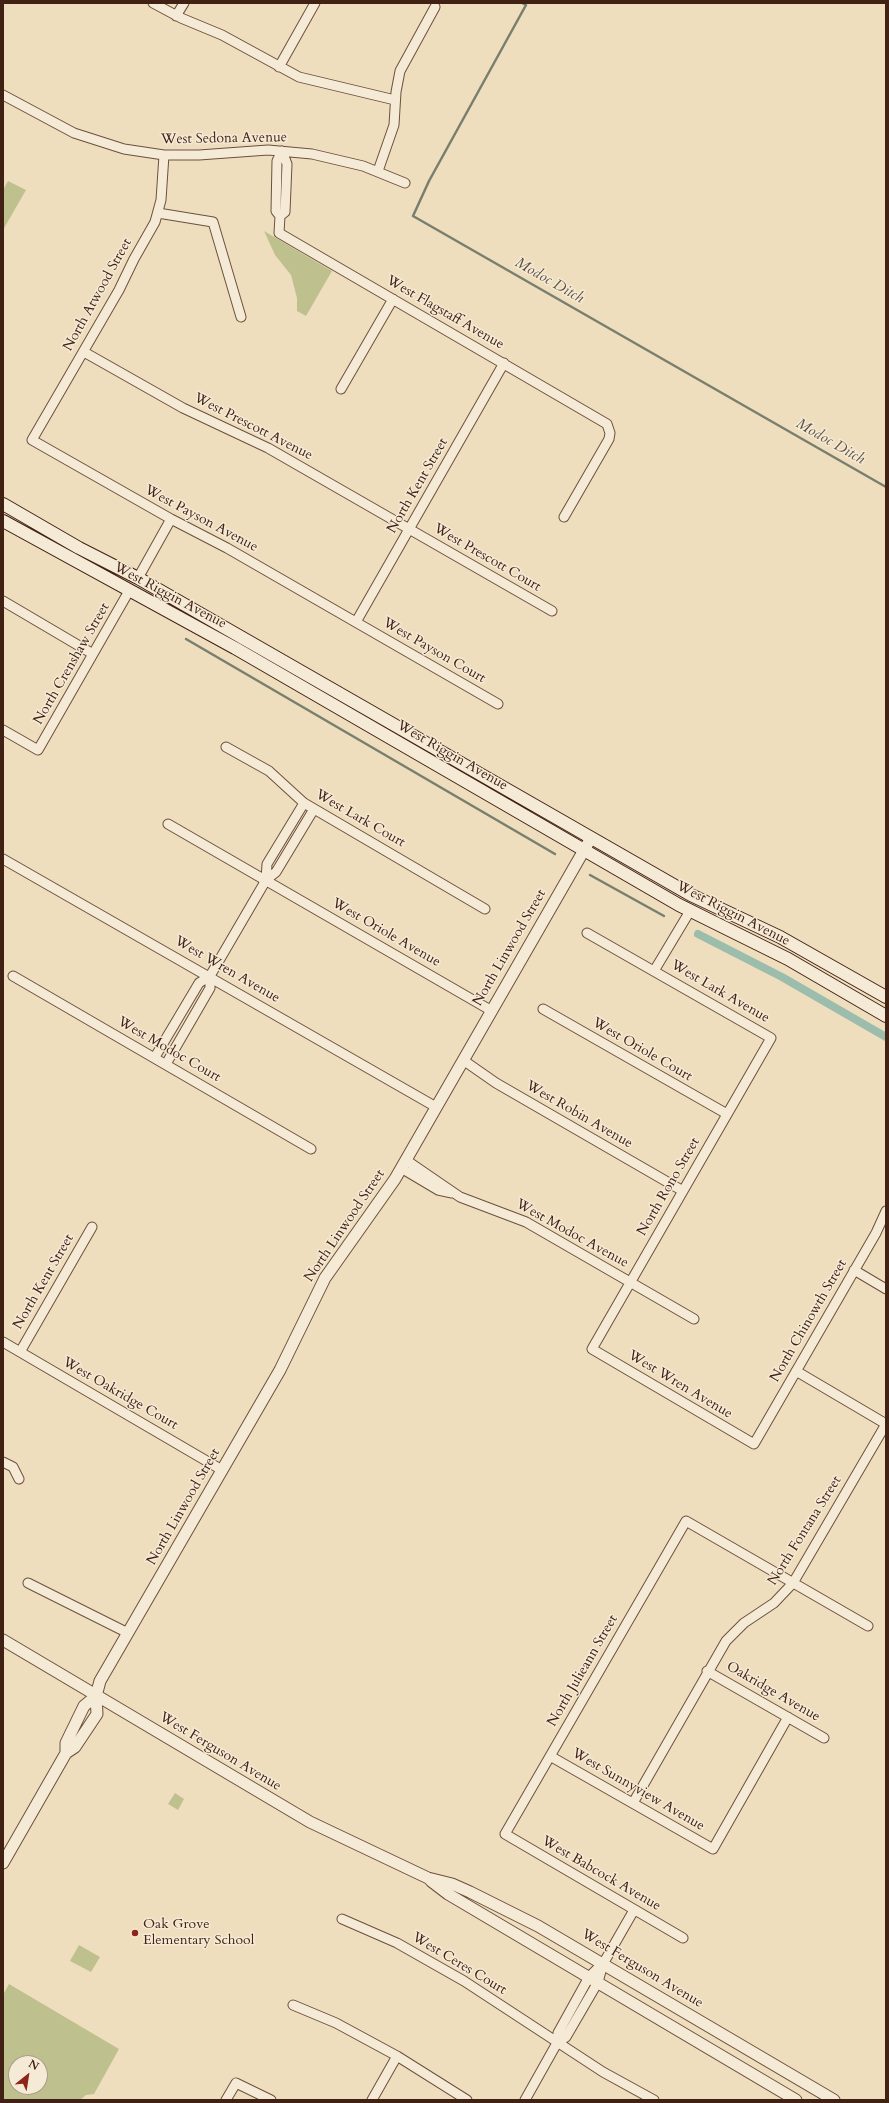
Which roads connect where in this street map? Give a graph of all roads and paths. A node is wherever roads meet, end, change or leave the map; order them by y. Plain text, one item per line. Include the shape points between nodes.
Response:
1 (153, 3) edge
2 (184, 3) edge
3 (315, 3) edge
4 (435, 7) dead end
5 (176, 16) junction
6 (279, 67) junction
7 (3, 95) edge
8 (395, 100) junction
9 (282, 151) junction
10 (164, 155) junction
11 (378, 172) junction
12 (404, 184) dead end
13 (158, 213) junction
14 (393, 299) junction
15 (241, 317) dead end
16 (84, 352) junction
17 (504, 363) junction
18 (341, 389) dead end
19 (32, 440) joint
20 (3, 504) edge
21 (564, 517) dead end
22 (171, 519) junction
23 (3, 520) edge
24 (409, 529) junction
25 (29, 536) junction
26 (138, 578) junction
27 (129, 591) junction
28 (3, 601) edge
29 (552, 611) dead end
30 (356, 622) junction
31 (230, 631) junction
32 (93, 654) junction
33 (498, 704) dead end
34 (3, 730) edge
35 (226, 747) dead end
36 (304, 803) junction
37 (314, 809) junction
38 (168, 824) dead end
39 (591, 838) junction
40 (584, 850) junction
41 (3, 859) edge
42 (266, 880) junction
43 (485, 909) dead end
44 (690, 911) junction
45 (587, 933) dead end
46 (654, 971) junction
47 (13, 976) dead end
48 (210, 976) junction
49 (886, 997) edge
50 (543, 1009) dead end
51 (492, 1011) junction
52 (886, 1016) edge
53 (771, 1038) joint
54 (155, 1058) junction
55 (463, 1060) junction
56 (166, 1064) junction
57 (436, 1107) junction
58 (727, 1114) junction
59 (311, 1149) dead end
60 (404, 1164) junction
61 (683, 1191) junction
62 (886, 1211) edge
63 (92, 1227) dead end
64 (854, 1270) junction
65 (631, 1283) junction
66 (886, 1289) edge
67 (694, 1319) dead end
68 (3, 1342) edge
69 (592, 1349) joint
70 (20, 1352) junction
71 (796, 1371) junction
72 (886, 1424) edge
73 (754, 1444) joint
74 (3, 1462) edge
75 (222, 1470) junction
76 (20, 1479) dead end
77 (793, 1582) junction
78 (28, 1584) dead end
79 (868, 1626) dead end
80 (128, 1633) junction
81 (3, 1640) edge
82 (707, 1671) junction
83 (96, 1696) junction
84 (788, 1717) junction
85 (824, 1738) dead end
86 (550, 1756) junction
87 (633, 1803) junction
88 (505, 1834) joint
89 (3, 1864) edge
90 (428, 1878) junction
91 (634, 1910) junction
92 (342, 1919) dead end
93 (683, 1938) dead end
94 (603, 1964) junction
95 (594, 1979) junction
96 (293, 2005) dead end
97 (557, 2043) junction
98 (397, 2056) junction
99 (226, 2100) edge
100 (271, 2100) edge
101 (372, 2100) edge
102 (467, 2100) edge
103 (525, 2100) edge
104 (654, 2100) edge
105 (796, 2100) edge
106 (834, 2100) edge

1 - 5 street
2 - 5 street
3 - 6 street
4 - 8 street via 403,65 396,84
5 - 6 street via 222,35
6 - 8 street via 313,82
7 - 10 street, West Sedona Avenue via 51,122 85,137 124,149
8 - 11 street via 394,125
9 - 10 street, West Sedona Avenue
9 - 11 street, West Sedona Avenue via 333,158
9 - 14 street, West Flagstaff Avenue via 287,164 285,212 280,216 279,233
10 - 13 street, North Atwood Street
11 - 12 street, West Sedona Avenue
13 - 15 street via 213,222
13 - 16 street, North Atwood Street
14 - 17 street, West Flagstaff Avenue
14 - 18 street
16 - 19 street, North Atwood Street
16 - 24 street, West Prescott Avenue via 183,408 268,448
17 - 21 street, West Flagstaff Avenue via 603,420 610,428 609,438
17 - 24 street, North Kent Street
19 - 22 street, West Payson Avenue
20 - 26 main road, West Riggin Avenue via 79,548
22 - 26 street
22 - 30 street, West Payson Avenue
23 - 25 main road, West Riggin Avenue
24 - 29 street, West Prescott Court
24 - 30 street, North Kent Street
25 - 26 main road via 51,541 127,580
25 - 27 main road, West Riggin Avenue
26 - 31 main road, West Riggin Avenue
27 - 31 main road via 145,590 216,628
27 - 32 street, North Crenshaw Street
27 - 40 main road, West Riggin Avenue via 235,648
28 - 32 street
30 - 33 street, West Payson Court
31 - 39 main road, West Riggin Avenue
32 - 34 street, North Crenshaw Street via 38,750
35 - 36 street, West Lark Court via 269,771
36 - 37 street, West Lark Court
36 - 42 street via 267,864
37 - 42 street via 276,872
37 - 43 street, West Lark Court
38 - 42 street
39 - 40 street, North Linwood Street
39 - 49 main road, West Riggin Avenue via 691,895 780,937
40 - 44 main road, West Riggin Avenue
40 - 51 street, North Linwood Street
41 - 48 street, West Wren Avenue
42 - 48 street
42 - 51 street, West Oriole Avenue
44 - 46 street
44 - 52 main road, West Riggin Avenue via 775,952
45 - 46 street
46 - 53 street, West Lark Avenue
47 - 54 street, West Modoc Court
48 - 54 street via 199,983
48 - 56 street via 210,988
48 - 57 street, West Wren Avenue
50 - 58 street, West Oriole Court
51 - 55 street, North Linwood Street
53 - 58 street, North Rono Street
54 - 56 street, West Modoc Court
55 - 57 street, North Linwood Street
55 - 61 street, West Robin Avenue via 496,1083
56 - 59 street, West Modoc Court
57 - 60 street, North Linwood Street
58 - 61 street, North Rono Street
60 - 65 street, West Modoc Avenue via 438,1190 455,1194 476,1205 509,1214 526,1222
60 - 75 street, North Linwood Street via 379,1204 325,1278 290,1352
61 - 65 street, North Rono Street
62 - 64 street, North Chinowth Street
63 - 70 street, North Kent Street
64 - 66 street
64 - 71 street, North Chinowth Street
65 - 67 street
65 - 69 street, North Rono Street
68 - 70 street, West Oakridge Court
69 - 73 street, West Wren Avenue
70 - 75 street, West Oakridge Court
71 - 72 street
71 - 73 street, North Chinowth Street
72 - 77 street, North Fontana Street
74 - 76 street via 12,1467
75 - 80 street, North Linwood Street
77 - 79 street
77 - 82 street, North Fontana Street via 774,1603 735,1631
77 - 86 street, North Julieann Street via 686,1521
78 - 80 street
80 - 83 street, North Linwood Street via 100,1681
81 - 83 street, West Ferguson Avenue
82 - 84 street, Oakridge Avenue
82 - 87 street, North Fontana Street
83 - 89 street, North Linwood Street via 84,1706 66,1743 66,1753
83 - 90 street, West Ferguson Avenue via 310,1822
84 - 85 street, Oakridge Avenue
84 - 87 street, West Sunnyview Avenue via 713,1849
86 - 87 street, West Sunnyview Avenue
86 - 88 street, North Julieann Street
88 - 91 street, West Babcock Avenue
90 - 94 street, West Ferguson Avenue via 452,1884 487,1900
90 - 95 street, West Ferguson Avenue via 448,1894
91 - 93 street, West Babcock Avenue
91 - 94 street
92 - 97 street, West Ceres Court via 397,1943 464,1981
94 - 95 street
94 - 106 street, West Ferguson Avenue
95 - 97 street via 558,2033
95 - 105 street, West Ferguson Avenue
96 - 98 street via 336,2023
97 - 103 street
97 - 104 street, West Ceres Court
98 - 101 street
98 - 102 street
99 - 100 street via 236,2083

